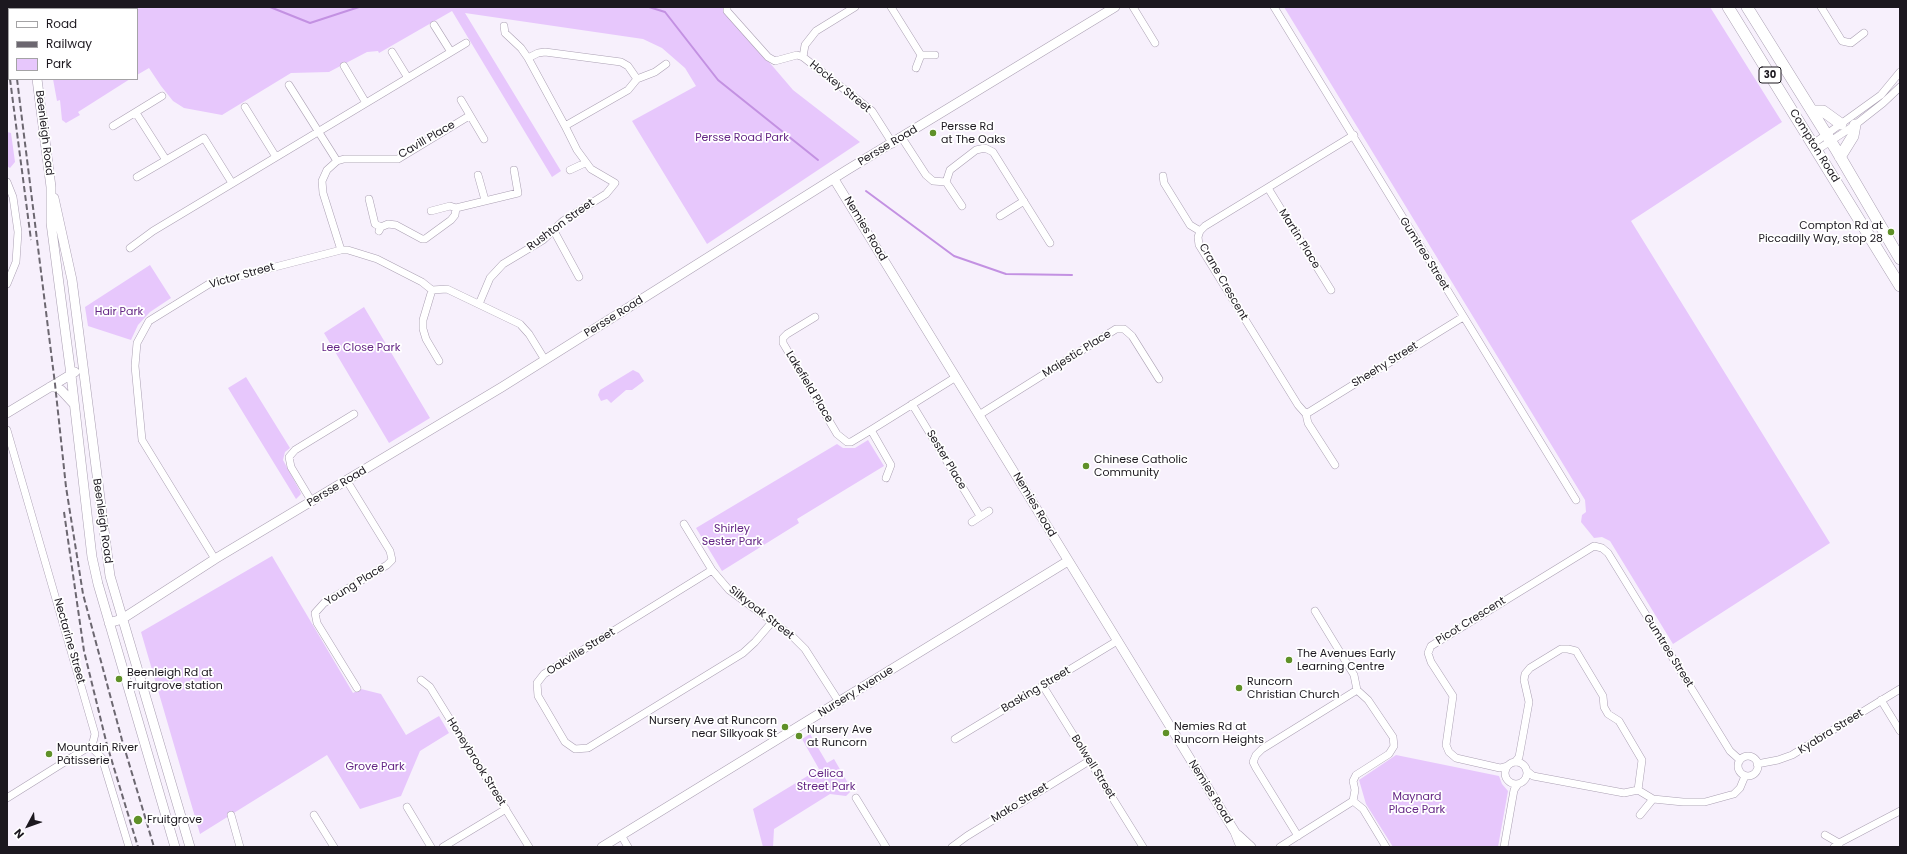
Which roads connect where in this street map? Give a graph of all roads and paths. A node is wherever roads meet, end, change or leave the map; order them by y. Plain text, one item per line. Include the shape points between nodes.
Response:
1 (727, 7) edge
2 (855, 7) edge
3 (891, 7) edge
4 (1115, 7) edge
5 (1133, 7) edge
6 (1274, 7) edge
7 (1728, 7) edge
8 (1746, 7) edge
9 (1821, 7) edge
10 (434, 25) dead end
11 (504, 26) dead end
12 (1864, 33) dead end
13 (466, 42) dead end
14 (1155, 43) dead end
15 (392, 52) dead end
16 (451, 52) junction
17 (921, 55) junction
18 (803, 56) junction
19 (935, 56) dead end
20 (528, 58) junction
21 (666, 64) dead end
22 (344, 66) dead end
23 (916, 68) dead end
24 (1900, 72) edge
25 (408, 78) junction
26 (637, 79) junction
27 (37, 80) edge
28 (289, 85) dead end
29 (1900, 88) edge
30 (162, 96) dead end
31 (460, 100) dead end
32 (366, 103) junction
33 (245, 107) dead end
34 (1812, 111) junction
35 (136, 113) junction
36 (469, 116) junction
37 (1841, 124) junction
38 (1855, 125) junction
39 (113, 126) dead end
40 (565, 126) junction
41 (318, 132) junction
42 (1354, 135) junction
43 (902, 138) junction
44 (1829, 138) junction
45 (484, 139) dead end
46 (893, 144) junction
47 (1815, 147) junction
48 (276, 157) junction
49 (1840, 157) junction
50 (166, 160) junction
51 (337, 161) junction
52 (586, 163) junction
53 (514, 170) dead end
54 (570, 170) dead end
55 (478, 175) dead end
56 (1163, 176) dead end
57 (137, 177) dead end
58 (834, 179) junction
59 (7, 182) edge
60 (946, 182) junction
61 (232, 183) junction
62 (51, 187) junction
63 (1268, 188) junction
64 (369, 199) dead end
65 (485, 200) junction
66 (1024, 201) junction
67 (962, 206) dead end
68 (456, 208) junction
69 (431, 211) dead end
70 (1000, 216) dead end
71 (1200, 230) junction
72 (554, 231) junction
73 (138, 234) dead end
74 (138, 242) junction
75 (1050, 243) dead end
76 (130, 248) dead end
77 (341, 250) junction
78 (1900, 259) edge
79 (578, 277) dead end
80 (7, 284) edge
81 (1900, 286) edge
82 (432, 290) junction
83 (1331, 290) dead end
84 (479, 304) junction
85 (815, 317) dead end
86 (1463, 317) junction
87 (545, 360) junction
88 (439, 361) dead end
89 (82, 369) junction
90 (71, 374) junction
91 (956, 377) junction
92 (1159, 379) dead end
93 (50, 386) junction
94 (912, 404) junction
95 (74, 405) junction
96 (7, 413) edge
97 (354, 414) dead end
98 (1306, 414) junction
99 (979, 415) junction
100 (7, 430) edge
101 (871, 430) junction
102 (1335, 465) dead end
103 (886, 478) dead end
104 (347, 481) junction
105 (1576, 500) dead end
106 (312, 502) junction
107 (989, 511) dead end
108 (980, 516) junction
109 (972, 522) dead end
110 (684, 524) dead end
111 (1594, 546) joint
112 (216, 559) junction
113 (1068, 561) junction
114 (712, 570) junction
115 (1316, 612) dead end
116 (122, 619) junction
117 (772, 622) junction
118 (109, 623) junction
119 (1117, 640) junction
120 (420, 680) dead end
121 (1043, 686) junction
122 (357, 688) dead end
123 (1900, 689) edge
124 (1357, 690) junction
125 (1881, 700) junction
126 (839, 702) junction
127 (1900, 731) edge
128 (955, 738) dead end
129 (90, 746) junction
130 (1740, 760) junction
131 (1089, 761) junction
132 (1519, 761) junction
133 (1757, 764) junction
134 (1504, 769) junction
135 (1529, 775) junction
136 (1746, 776) junction
137 (1515, 786) junction
138 (1638, 790) junction
139 (7, 797) edge
140 (856, 798) dead end
141 (1652, 799) junction
142 (1353, 801) junction
143 (407, 807) dead end
144 (506, 809) junction
145 (1900, 811) edge
146 (231, 815) dead end
147 (314, 815) dead end
148 (1640, 816) dead end
149 (1234, 832) junction
150 (621, 835) junction
151 (1825, 835) dead end
152 (1298, 836) junction
153 (961, 845) edge
154 (1837, 846) edge
155 (129, 847) edge
156 (175, 847) edge
157 (190, 847) edge
158 (240, 847) edge
159 (334, 847) edge
160 (431, 847) edge
161 (443, 847) edge
162 (529, 847) edge
163 (602, 847) edge
164 (628, 847) edge
165 (886, 847) edge
166 (952, 847) edge
167 (1143, 847) edge
168 (1241, 847) edge
169 (1251, 847) edge
170 (1280, 847) edge
171 (1386, 847) edge
172 (1504, 847) edge

1 - 18 street, Hockey Street via 727,11 768,57 775,61
2 - 18 street via 816,31 805,45
3 - 17 street
4 - 43 street, Persse Road
5 - 14 street
6 - 42 street, Gumtree Street
7 - 47 main road, Compton Road / 30
8 - 34 main road, Compton Road / 30
9 - 12 street via 1842,41 1851,43
10 - 16 street
11 - 20 street via 504,33
13 - 16 street
15 - 25 street
16 - 25 street
17 - 19 street
17 - 23 street
18 - 46 street, Hockey Street via 872,111
20 - 26 street via 545,52 621,62 628,66
20 - 40 street
21 - 26 street via 655,72
22 - 32 street
24 - 37 street via 1881,95
25 - 32 street
26 - 40 street via 628,90
27 - 62 street, Beenleigh Road
28 - 41 street
29 - 38 street
30 - 35 street
31 - 36 street
32 - 41 street
33 - 48 street
34 - 37 main road via 1823,111
34 - 44 main road, Compton Road / 30
35 - 39 street
35 - 50 street
36 - 45 street
36 - 51 street, Cavill Place via 398,158
37 - 44 street
38 - 44 street
38 - 49 main road via 1853,136
40 - 52 street
41 - 48 street
41 - 51 street
42 - 63 street, Crane Crescent
42 - 86 street, Gumtree Street
43 - 46 street, Persse Road
43 - 60 street via 926,175 933,181
44 - 47 street
44 - 49 main road, Compton Road / 30
46 - 58 street, Persse Road
47 - 81 main road, Compton Road / 30
48 - 61 street
49 - 78 main road, Compton Road / 30
50 - 57 street
50 - 61 street via 204,138
51 - 77 street via 327,170 322,181 323,193
52 - 54 street
52 - 72 street, Rushton Street via 597,174 615,183 606,194 563,222
53 - 65 street via 518,193
55 - 65 street
56 - 71 street via 1164,183 1190,225
58 - 87 street, Persse Road
58 - 91 street, Nemies Road
59 - 80 street via 13,197 18,232 16,262
60 - 66 street via 950,170 976,150 985,148 993,152
60 - 67 street
61 - 74 street
62 - 89 street, Beenleigh Road via 72,280
62 - 90 street, Beenleigh Road via 51,223
63 - 71 street, Crane Crescent
63 - 83 street, Martin Place
64 - 68 street via 376,224 380,229 388,224 396,225 422,239 451,220
65 - 68 street
66 - 70 street
66 - 75 street
68 - 69 street via 450,206
71 - 98 street, Crane Crescent via 1199,245
72 - 79 street
72 - 84 street, Rushton Street via 503,264 490,278
73 - 74 street
74 - 76 street
77 - 82 street, Victor Street via 354,251 377,259 422,282
77 - 112 street, Victor Street via 209,284 149,320 137,343 135,366 142,440
82 - 84 street via 447,289
82 - 88 street via 423,320 423,329 426,340
84 - 87 street via 520,324 530,334
85 - 101 street, Lakefield Place via 784,338 785,349 837,434 850,442
86 - 98 street, Sheehy Street
86 - 105 street, Gumtree Street
87 - 104 street, Persse Road
89 - 90 street
89 - 116 street, Beenleigh Road via 110,576
90 - 93 street
90 - 95 street, Beenleigh Road
91 - 94 street, Lakefield Place
91 - 99 street, Nemies Road
92 - 99 street, Majestic Place via 1132,336 1124,329 1116,329
93 - 95 street via 61,390
93 - 96 street
94 - 101 street, Lakefield Place
94 - 108 street, Sester Place
95 - 118 street, Beenleigh Road via 92,557
97 - 106 street via 295,450 289,457 291,467
98 - 102 street, Crane Crescent via 1308,423
99 - 113 street, Nemies Road
100 - 129 street, Nectarine Street via 94,734
101 - 103 street via 891,466
104 - 106 street, Persse Road
104 - 122 street, Young Place via 390,551 392,560 324,603 315,613 317,623
106 - 112 street, Persse Road
107 - 108 street
108 - 109 street
110 - 114 street, Silkyoak Street
111 - 130 street, Gumtree Street via 1608,553 1730,751
111 - 134 street, Picot Crescent via 1431,646 1428,653 1453,696 1446,745 1449,752 1456,758
112 - 116 street, Persse Road
113 - 119 street, Nemies Road
113 - 126 street, Nursery Avenue
114 - 117 street, Silkyoak Street via 729,590
114 - 117 street, Oakville Street via 544,674 537,684 538,696 565,742 575,749 588,748 743,653
115 - 124 street via 1354,675
116 - 118 street, Persse Road
116 - 157 street, Beenleigh Road
117 - 126 street, Silkyoak Street via 805,649
118 - 156 street, Beenleigh Road
119 - 121 street, Basking Street
119 - 149 street, Nemies Road
120 - 144 street, Honeybrook Street via 430,687
121 - 128 street, Basking Street
121 - 131 street, Bolwell Street
123 - 125 street, Kyabra Street
124 - 142 street via 1368,700 1393,737 1394,746 1389,754 1356,775 1353,781
124 - 152 street via 1262,749 1253,762
125 - 127 street
125 - 133 street, Kyabra Street via 1792,755
126 - 150 street, Nursery Avenue
129 - 139 street
129 - 155 street via 102,758
130 - 133 street, Kyabra Street via 1750,756
130 - 136 street via 1738,770
131 - 153 street, Mako Street via 967,836
131 - 167 street, Bolwell Street
132 - 134 street
132 - 135 street
132 - 138 street via 1529,702 1525,674 1530,668 1561,650 1568,649 1576,651 1603,696 1608,714 1619,721 1642,760
133 - 136 street via 1754,774
134 - 137 street via 1507,779
135 - 137 street
135 - 138 street via 1624,793
136 - 141 street via 1734,794 1722,798 1705,802
137 - 172 street
138 - 141 street
140 - 165 street
141 - 148 street
142 - 152 street
142 - 171 street via 1363,809
143 - 160 street
144 - 161 street
144 - 162 street, Honeybrook Street
145 - 154 street
146 - 158 street
147 - 159 street
149 - 168 street, Nemies Road
149 - 169 street, Nemies Road
150 - 163 street, Nursery Avenue
150 - 164 street
151 - 154 street
152 - 170 street
153 - 166 street, Mako Street

